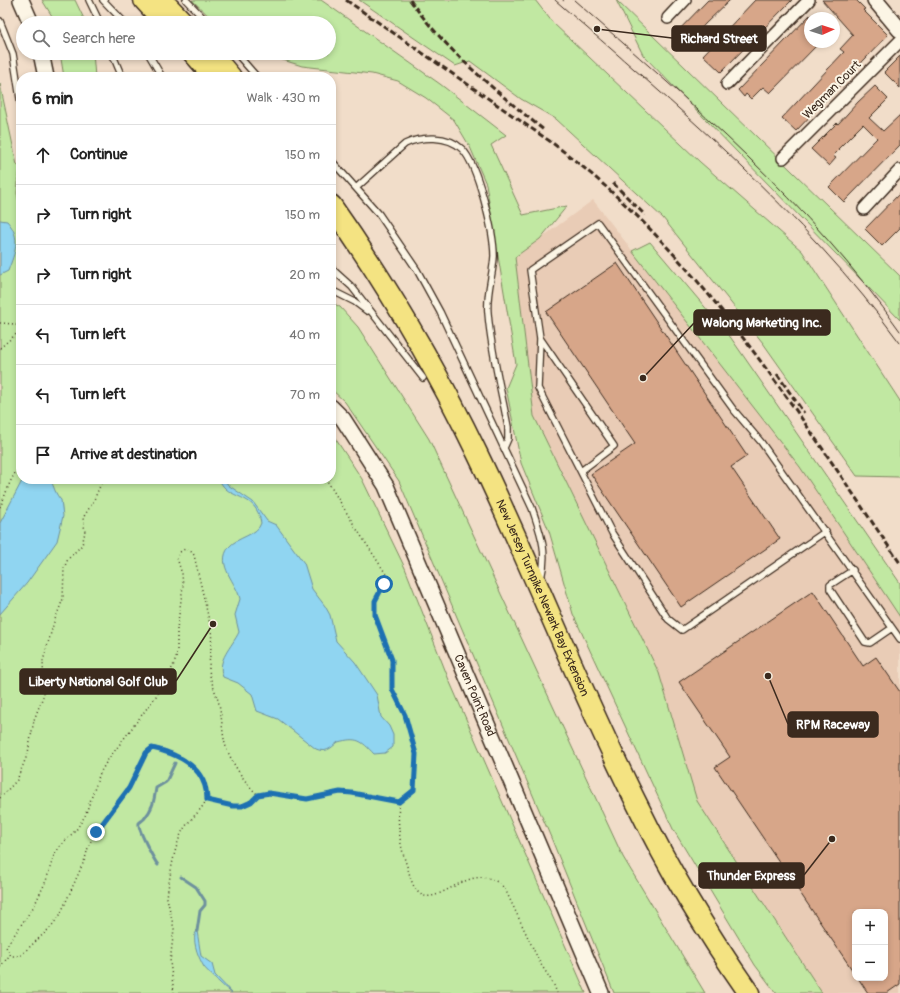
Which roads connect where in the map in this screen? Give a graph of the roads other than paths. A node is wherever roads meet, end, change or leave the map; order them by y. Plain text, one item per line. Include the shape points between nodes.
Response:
1 (21, 0) edge
2 (89, 0) edge
3 (103, 0) edge
4 (144, 0) edge
5 (162, 0) edge
6 (186, 0) edge
7 (685, 0) edge
8 (809, 0) edge
9 (875, 0) edge
10 (28, 16) edge
11 (97, 16) edge
12 (118, 16) edge
13 (159, 16) edge
14 (177, 16) edge
15 (201, 16) edge
16 (668, 18) dead end
17 (0, 21) edge
18 (900, 30) edge
19 (900, 41) edge
20 (42, 60) edge
21 (115, 60) edge
22 (152, 60) edge
23 (199, 60) edge
24 (217, 60) edge
25 (242, 60) edge
26 (45, 72) edge
27 (120, 72) edge
28 (159, 72) edge
29 (210, 72) edge
30 (227, 72) edge
31 (253, 72) edge
32 (16, 73) edge
33 (727, 84) dead end
34 (783, 158) dead end
35 (336, 166) edge
36 (900, 170) edge
37 (356, 188) junction
38 (864, 209) dead end
39 (336, 212) edge
40 (336, 237) edge
41 (336, 273) edge
42 (336, 292) edge
43 (372, 315) junction
44 (540, 338) junction
45 (423, 378) junction
46 (336, 413) edge
47 (504, 448) junction
48 (581, 471) junction
49 (826, 531) junction
50 (853, 570) junction
51 (539, 589) junction
52 (892, 628) junction
53 (900, 639) edge
54 (601, 993) edge
55 (733, 993) edge
56 (749, 993) edge

1 - 10 street
2 - 11 lane
3 - 12 lane
4 - 13 highway
5 - 14 highway
6 - 15 lane
7 - 16 street
8 - 33 street
9 - 18 street
17 - 32 lane via 13,54
19 - 34 street, Wegman Court
20 - 26 street
21 - 27 lane
22 - 28 lane
23 - 29 highway
24 - 30 highway
25 - 31 lane
35 - 37 lane
36 - 38 street
37 - 47 lane via 378,214 417,270 440,312
37 - 47 lane via 414,139 430,137 451,143 462,149 471,163 489,219 494,256 488,313 508,427 508,439
39 - 51 highway, New Jersey Turnpike Newark Bay Extension via 383,283 437,375 486,472
40 - 45 highway, New Jersey Turnpike Newark Bay Extension via 380,303
41 - 43 lane via 352,287
42 - 43 lane via 355,302
43 - 45 lane
44 - 48 lane via 538,388
44 - 48 lane via 614,446
44 - 49 lane via 530,270 598,223 733,410 761,442
45 - 55 highway, New Jersey Turnpike Newark Bay Extension via 473,475 621,802 676,904
46 - 54 street, Caven Point Road via 352,432 386,486
47 - 51 lane via 532,508 541,536 545,559
48 - 49 lane via 612,533 668,619 682,630
49 - 50 lane
50 - 52 lane
50 - 52 lane via 830,585 830,589 865,642 870,643
51 - 56 highway, New Jersey Turnpike Newark Bay Extension via 618,766 647,824 700,917
52 - 53 lane

